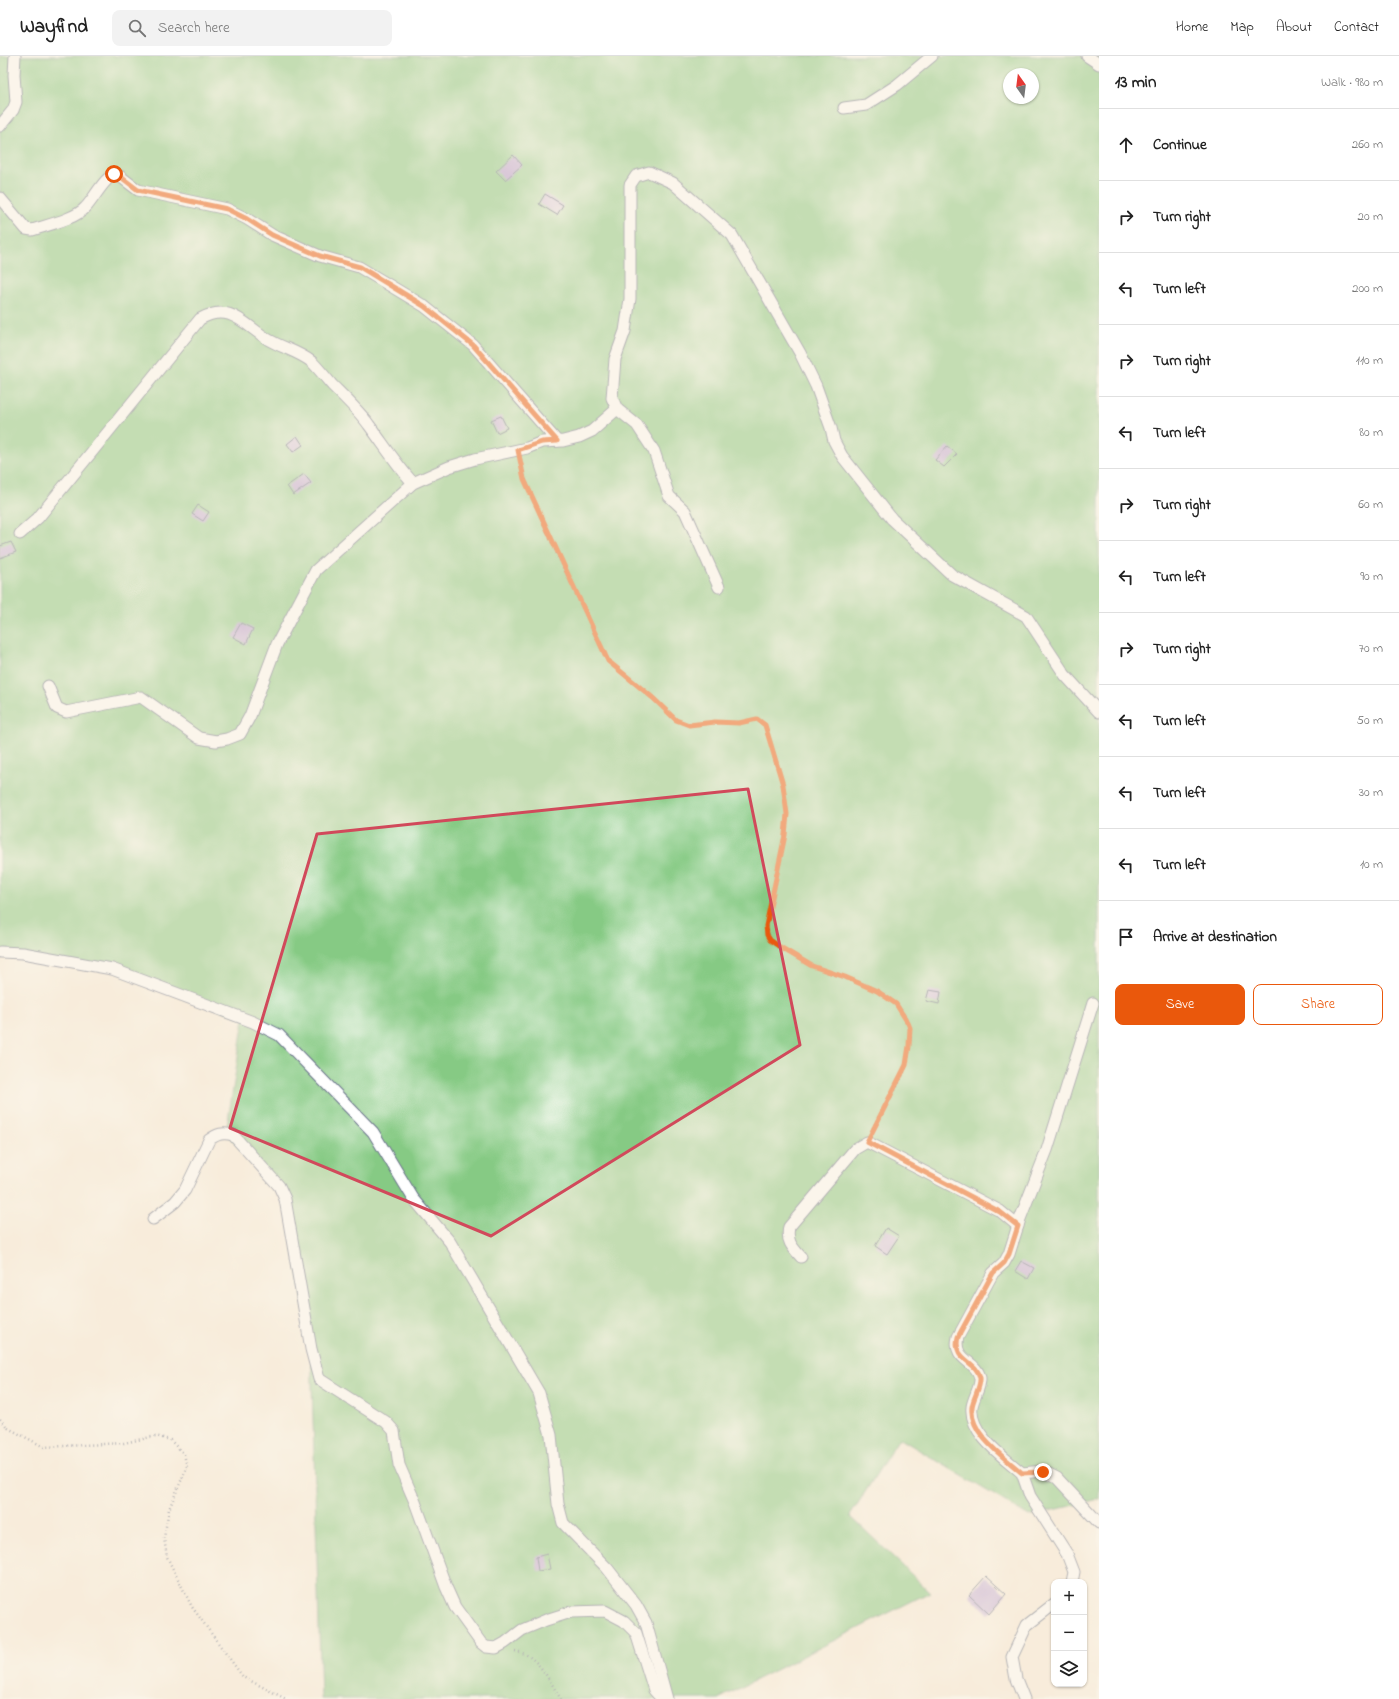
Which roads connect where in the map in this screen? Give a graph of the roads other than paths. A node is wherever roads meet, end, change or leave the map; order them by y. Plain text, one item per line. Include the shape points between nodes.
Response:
1 (15, 56) edge
2 (932, 56) edge
3 (1087, 56) edge
4 (1099, 64) edge
5 (844, 108) dead end
6 (0, 126) edge
7 (0, 198) edge
8 (617, 409) junction
9 (557, 441) junction
10 (413, 483) junction
11 (20, 534) dead end
12 (719, 587) dead end
13 (48, 686) dead end
14 (1099, 712) edge
15 (0, 952) edge
16 (1093, 1003) dead end
17 (153, 1219) dead end
18 (1018, 1226) junction
19 (801, 1257) dead end
20 (1022, 1473) junction
21 (1099, 1523) edge
22 (1073, 1579) edge
23 (1051, 1606) edge
24 (662, 1699) edge
25 (667, 1699) edge
26 (1024, 1699) edge

1 - 6 street via 16,102
2 - 5 street via 897,85 866,105
3 - 4 street
7 - 9 street via 26,229 32,230 79,214 109,177 117,174 138,190 227,209 272,235 320,256 360,267 424,306 473,345
8 - 9 street via 592,430 579,437
8 - 12 street via 636,425 654,451 669,496 684,511
8 - 14 street via 612,398 615,359 625,331 630,300 630,185 636,176 649,172 673,184 732,235 800,353 816,386 832,428 834,441 842,456 892,519 952,575 1026,616 1065,675
9 - 10 street via 542,442 475,459
10 - 11 street via 368,424 312,362 269,340 241,319 218,312 200,319 38,518
10 - 13 street via 316,570 277,644 250,716 240,734 216,741 199,738 141,697 66,712 57,708
15 - 25 street via 23,953 112,969 253,1022 279,1035 373,1132 414,1198 450,1242 539,1394 551,1435 558,1504 563,1523 607,1568 636,1605 646,1623
16 - 18 street via 1048,1150
17 - 24 street via 175,1202 185,1190 209,1140 216,1135 233,1135 279,1186 285,1199 311,1349 320,1379 386,1422 394,1431 399,1464 455,1607 481,1643 486,1647 496,1648 522,1630 546,1620 571,1612 605,1611 624,1621 636,1634 654,1690
18 - 19 street via 1000,1212 867,1142 855,1149 789,1227 789,1243
18 - 20 street via 1009,1254 993,1273 956,1344 959,1354 977,1371 980,1378 972,1407 975,1428
20 - 21 street via 1043,1472 1057,1478
20 - 22 street via 1030,1496 1067,1554 1074,1572
23 - 26 street via 1027,1625 1012,1657 1016,1679

